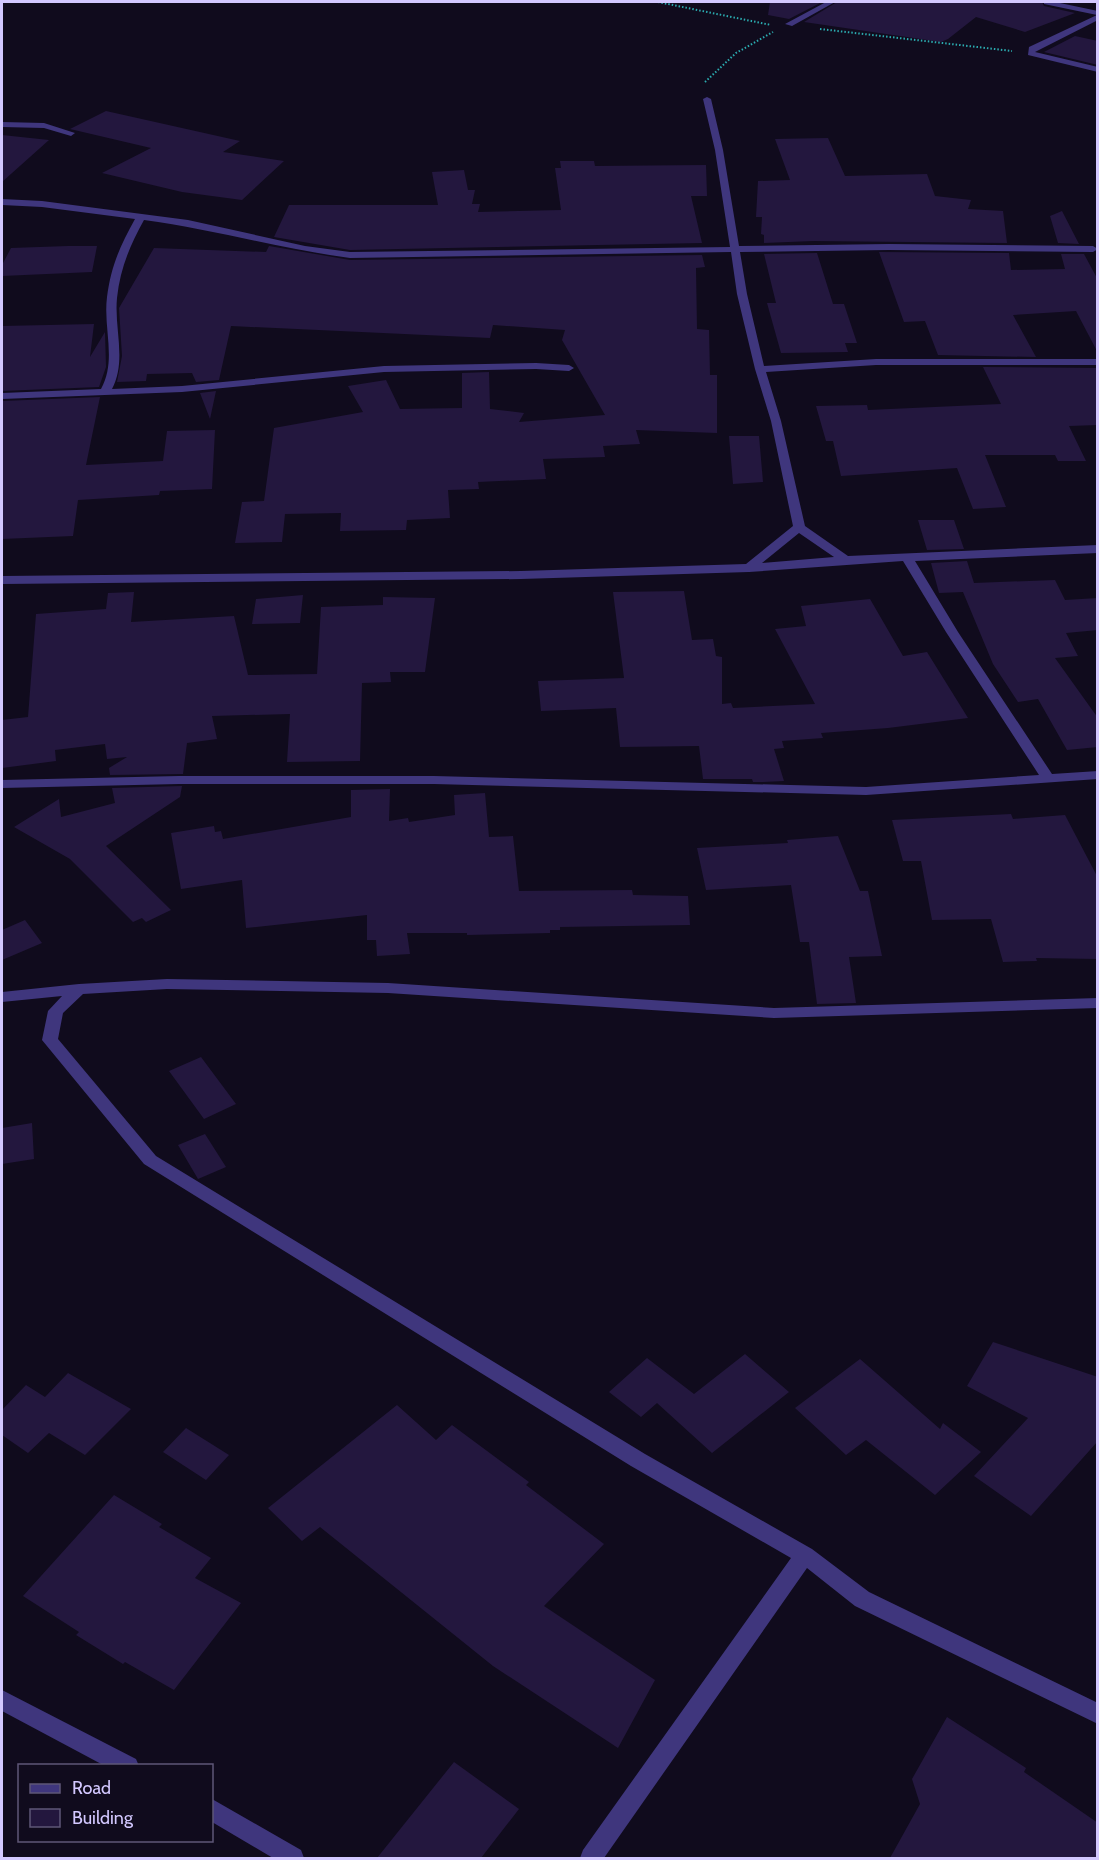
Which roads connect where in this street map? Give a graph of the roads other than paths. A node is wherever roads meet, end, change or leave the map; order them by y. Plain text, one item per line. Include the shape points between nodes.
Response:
1 (831, 2) edge
2 (1047, 2) edge
3 (1098, 15) edge
4 (789, 24) road end
5 (1098, 70) edge
6 (707, 99) road end
7 (2, 124) edge
8 (71, 133) dead end
9 (2, 202) edge
10 (140, 218) junction
11 (1093, 249) dead end
12 (734, 250) junction
13 (1098, 362) edge
14 (569, 368) dead end
15 (760, 369) junction
16 (105, 392) junction
17 (2, 396) edge
18 (799, 527) junction
19 (1098, 549) edge
20 (908, 559) junction
21 (845, 560) junction
22 (749, 568) junction
23 (2, 580) edge
24 (1098, 775) edge
25 (1048, 778) junction
26 (2, 784) edge
27 (79, 989) junction
28 (2, 997) edge
29 (1098, 1003) edge
30 (806, 1555) junction
31 (2, 1700) edge
32 (1098, 1714) edge
33 (124, 1764) edge
34 (213, 1811) edge
35 (293, 1858) edge
36 (591, 1858) edge

1 - 4 street
2 - 3 street
3 - 5 street via 1031,53
6 - 12 street
7 - 8 street via 44,126
9 - 10 street
10 - 12 street via 188,223 350,255
10 - 16 street via 122,251 112,299 115,367
11 - 12 street via 889,246
12 - 15 street
13 - 15 street via 876,362
14 - 16 street via 384,369 182,389
15 - 18 street
16 - 17 street
18 - 21 street
18 - 22 street
19 - 20 street
20 - 21 street
20 - 25 street
21 - 22 street
22 - 23 street via 521,575
24 - 25 street
25 - 26 street via 866,791 434,780
27 - 28 street
27 - 29 street via 167,984 388,988 774,1012
27 - 30 street via 56,1011 50,1040 150,1160 638,1460
30 - 32 street via 862,1599
30 - 36 street
31 - 33 street
34 - 35 street

